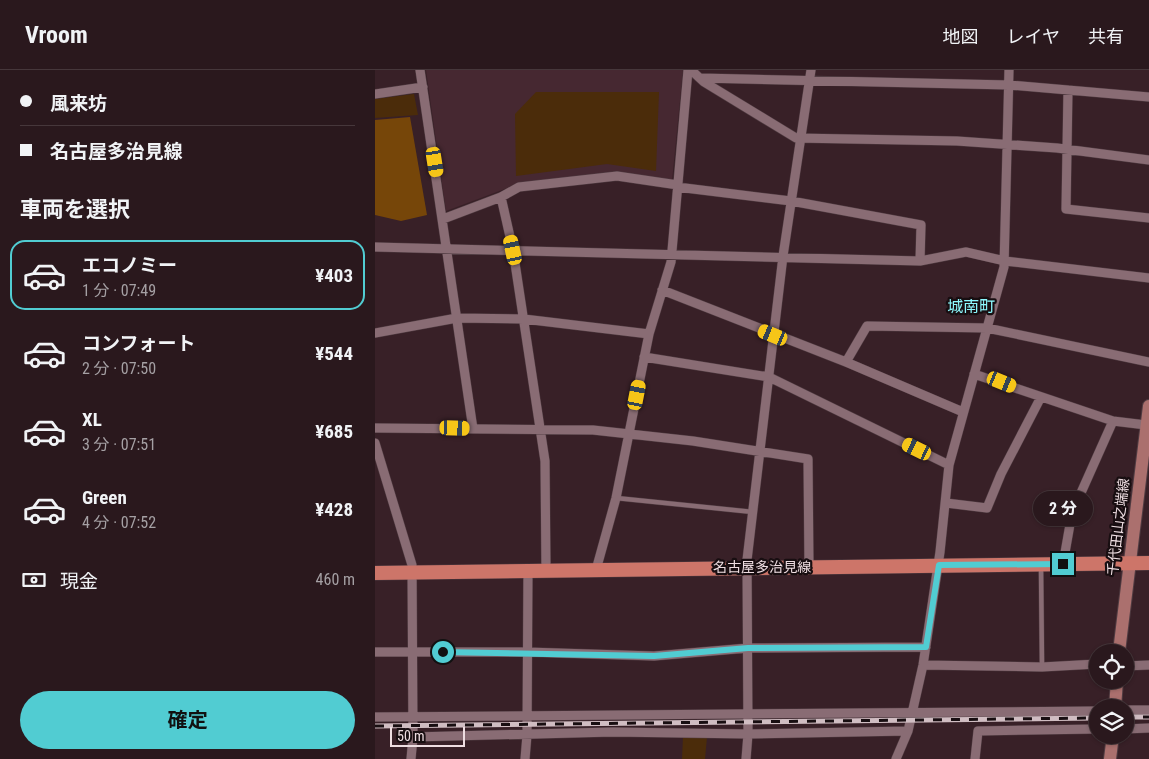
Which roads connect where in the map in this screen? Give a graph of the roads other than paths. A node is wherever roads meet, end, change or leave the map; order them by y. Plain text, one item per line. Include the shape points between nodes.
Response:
1 (420, 70) edge
2 (689, 70) edge
3 (1009, 70) edge
4 (810, 75) edge
5 (701, 78) junction
6 (1009, 84) junction
7 (423, 87) junction
8 (1068, 90) junction
9 (375, 94) edge
10 (1149, 97) edge
11 (801, 139) junction
12 (1008, 144) junction
13 (1067, 149) junction
14 (1149, 160) edge
15 (677, 186) junction
16 (501, 197) junction
17 (791, 201) junction
18 (1149, 218) edge
19 (443, 219) junction
20 (375, 247) edge
21 (447, 249) junction
22 (513, 250) junction
23 (672, 254) junction
24 (783, 256) junction
25 (920, 261) junction
26 (1005, 261) junction
27 (1149, 278) edge
28 (662, 290) junction
29 (457, 318) junction
30 (524, 319) junction
31 (987, 328) junction
32 (375, 333) edge
33 (649, 334) junction
34 (773, 335) junction
35 (644, 357) junction
36 (846, 362) junction
37 (1149, 362) edge
38 (974, 374) junction
39 (769, 377) junction
40 (1041, 397) junction
41 (963, 412) junction
42 (1148, 417) edge
43 (1113, 421) junction
44 (375, 428) edge
45 (473, 429) junction
46 (540, 430) junction
47 (629, 433) junction
48 (375, 443) edge
49 (759, 451) junction
50 (949, 465) junction
51 (616, 498) junction
52 (946, 503) junction
53 (753, 512) junction
54 (1129, 563) junction
55 (1149, 563) edge
56 (1041, 564) junction
57 (1063, 564) junction
58 (939, 565) junction
59 (747, 567) junction
60 (809, 567) junction
61 (546, 570) junction
62 (596, 570) junction
63 (528, 571) junction
64 (413, 573) junction
65 (375, 574) edge
66 (1120, 644) edge
67 (926, 647) junction
68 (748, 648) junction
69 (375, 652) edge
70 (413, 652) junction
71 (527, 652) junction
72 (1089, 664) edge
73 (923, 665) junction
74 (1149, 665) edge
75 (1134, 666) edge
76 (1042, 667) junction
77 (1134, 710) edge
78 (1149, 710) edge
79 (1089, 711) edge
80 (912, 712) junction
81 (748, 714) junction
82 (527, 716) junction
83 (375, 717) edge
84 (413, 717) junction
85 (1149, 728) edge
86 (1089, 729) edge
87 (1134, 729) edge
88 (908, 731) junction
89 (748, 734) junction
90 (527, 735) junction
91 (413, 737) junction
92 (1112, 744) edge
93 (411, 759) edge
94 (525, 759) edge
95 (746, 759) edge
96 (897, 759) edge
97 (975, 759) edge
98 (1110, 759) edge

1 - 7 street
2 - 5 street
2 - 15 street
3 - 6 street
4 - 5 street
4 - 6 street
4 - 11 street
5 - 11 street
6 - 8 street
6 - 12 street
7 - 9 street
7 - 19 street
8 - 10 street
8 - 13 street
11 - 12 street
11 - 17 street
12 - 13 street
12 - 26 street
13 - 14 street
13 - 18 street via 1066,209
15 - 16 street via 617,176 519,188
15 - 17 street
15 - 23 street
16 - 19 street
16 - 22 street
17 - 24 street
17 - 25 street via 921,225
19 - 21 street
20 - 21 street
21 - 22 street
21 - 29 street
22 - 23 street
22 - 30 street
23 - 24 street
23 - 28 street
24 - 25 street
24 - 34 street
25 - 26 street via 966,252
26 - 27 street
26 - 31 street
28 - 33 street
28 - 34 street
29 - 30 street
29 - 32 street
29 - 45 street
30 - 33 street
30 - 46 street
31 - 36 street via 867,326
31 - 37 street
31 - 38 street
33 - 35 street
34 - 36 street
34 - 39 street
35 - 39 street
35 - 47 street
36 - 41 street
38 - 40 street
38 - 41 street
39 - 49 street
39 - 50 street
40 - 43 street
40 - 52 street via 987,508
41 - 50 street
42 - 43 street
42 - 54 street, 千代田山之端線
43 - 57 street via 1072,513
44 - 45 street
45 - 46 street
46 - 47 street
46 - 61 street via 545,462
47 - 49 street
47 - 51 street
48 - 64 street via 411,555
49 - 53 street
49 - 60 street via 807,459
50 - 52 street
51 - 53 lane
51 - 62 street
52 - 58 street
53 - 59 street
54 - 55 main road, 名古屋多治見線
54 - 57 main road, 名古屋多治見線
54 - 66 street, 千代田山之端線
56 - 57 main road, 名古屋多治見線
56 - 58 main road, 名古屋多治見線
56 - 76 lane
58 - 60 main road, 名古屋多治見線
58 - 67 street
59 - 60 main road, 名古屋多治見線
59 - 62 main road, 名古屋多治見線
59 - 68 street
61 - 62 main road, 名古屋多治見線
61 - 63 main road, 名古屋多治見線
63 - 64 main road, 名古屋多治見線
63 - 71 street
64 - 65 main road, 名古屋多治見線
64 - 70 street
67 - 68 street
67 - 73 street
68 - 71 street via 654,656
68 - 81 street
69 - 70 street
70 - 71 street
70 - 84 street
71 - 82 street
72 - 76 street
73 - 76 street
73 - 80 street
74 - 75 street
77 - 78 street
79 - 80 street
80 - 81 street
80 - 88 street
81 - 82 street
81 - 89 street
82 - 84 street
82 - 90 street
83 - 84 street
84 - 91 street
85 - 87 street
86 - 97 street via 978,731
88 - 89 street
88 - 96 street
89 - 90 street via 613,732
89 - 95 street
90 - 91 street
90 - 94 street
91 - 93 street
92 - 98 street

